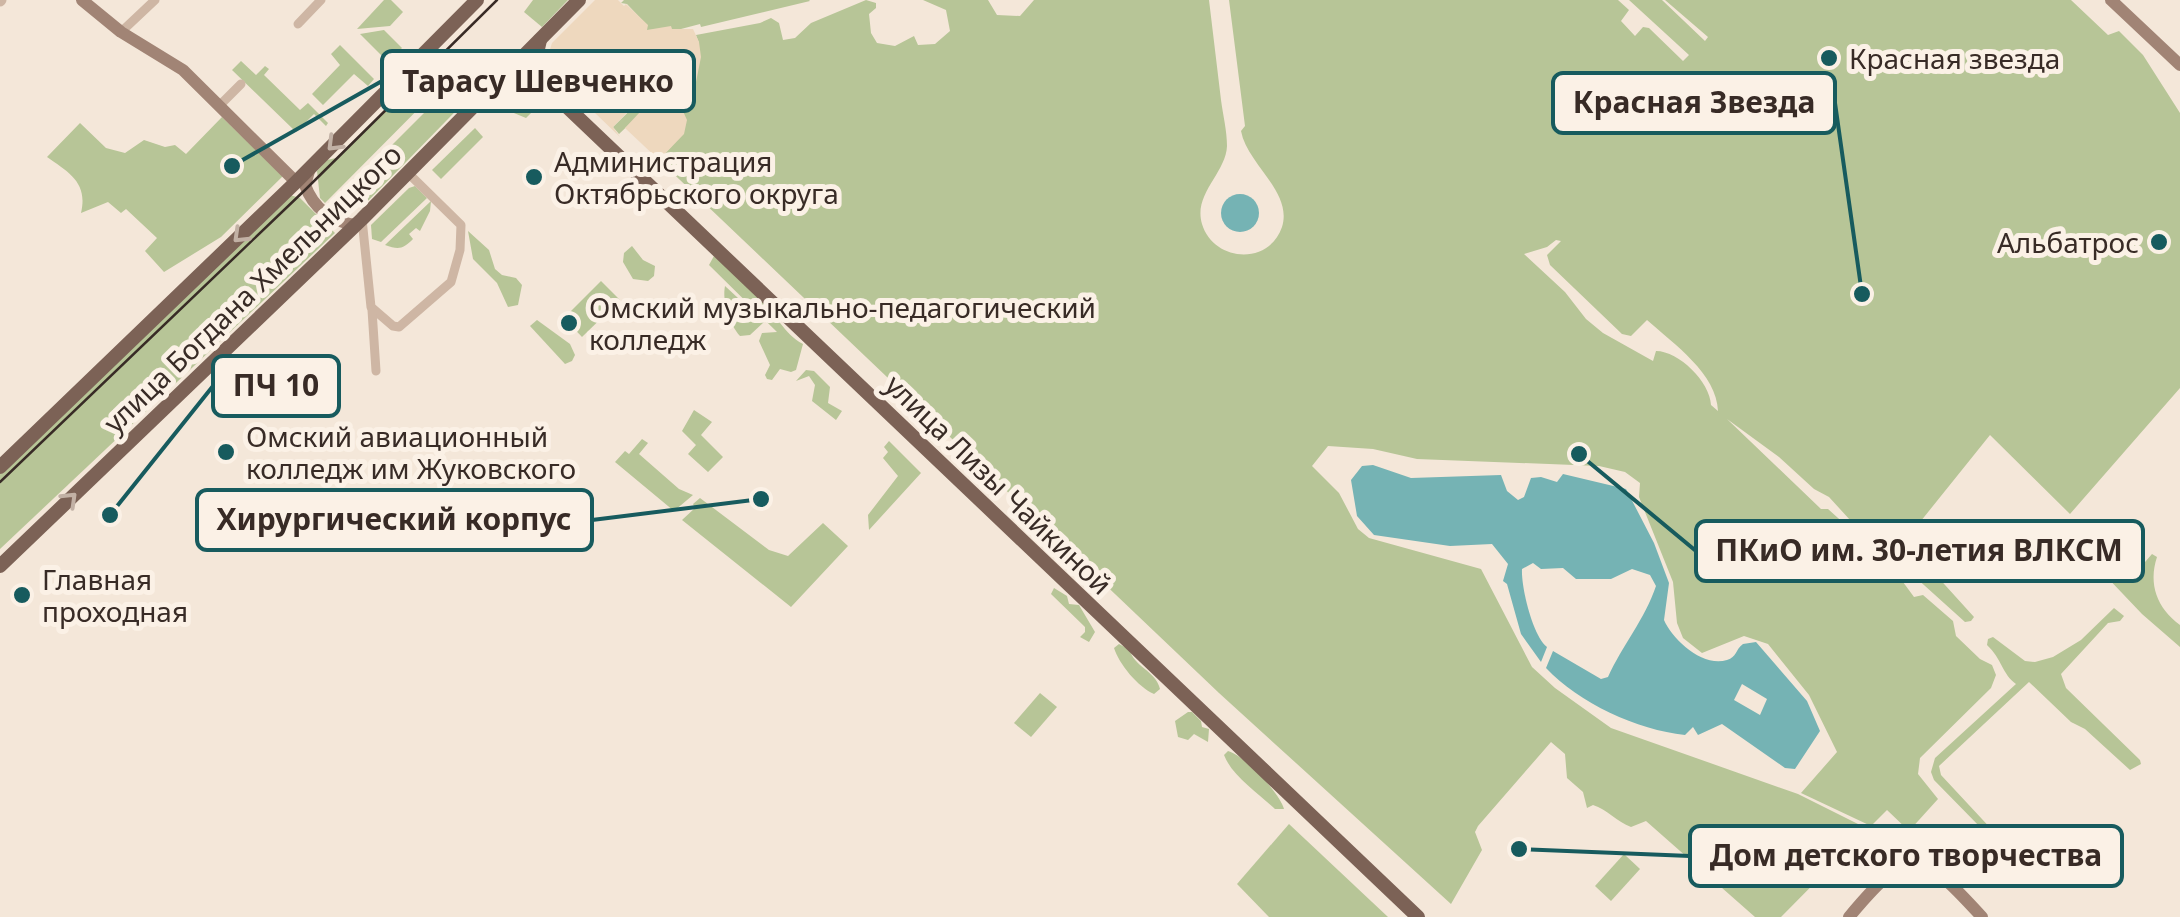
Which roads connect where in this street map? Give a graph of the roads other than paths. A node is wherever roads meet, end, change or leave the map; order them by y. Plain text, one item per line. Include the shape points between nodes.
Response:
1 (82, 0) edge
2 (155, 0) edge
3 (321, 0) edge
4 (477, 0) edge
5 (578, 0) edge
6 (2111, 0) edge
7 (298, 24) dead end
8 (121, 32) junction
9 (540, 40) junction
10 (2180, 64) edge
11 (242, 84) dead end
12 (495, 85) junction
13 (545, 86) junction
14 (220, 105) junction
15 (310, 168) junction
16 (408, 172) junction
17 (296, 182) junction
18 (359, 222) junction
19 (338, 243) junction
20 (364, 244) junction
21 (371, 308) junction
22 (376, 371) dead end
23 (0, 467) edge
24 (0, 566) edge
25 (1418, 917) edge
26 (1849, 917) edge
27 (1982, 917) edge

1 - 8 main road
2 - 8 street
3 - 7 street
4 -> 15 main road, улица Богдана Хмельницкого
5 - 9 main road, улица Богдана Хмельницкого
6 - 10 main road
8 - 14 main road via 182,70
9 - 12 main road, улица Богдана Хмельницкого
9 - 13 main road via 535,62
11 - 14 street
12 - 13 main road via 519,80
12 - 16 main road, улица Богдана Хмельницкого
13 - 25 main road, улица Лизы Чайкиной
14 - 17 main road
15 - 17 main road, улица Богдана Хмельницкого
15 - 18 main road via 305,185 312,200 335,220
16 - 18 main road, улица Богдана Хмельницкого
16 - 21 street via 460,224 457,266 451,282 399,327
17 -> 23 main road, улица Богдана Хмельницкого
18 - 19 main road, улица Богдана Хмельницкого
18 - 20 street
19 - 20 street
24 -> 19 main road, улица Богдана Хмельницкого
20 - 21 street
21 - 22 street
26 - 27 main road via 1906,863 1919,863 1946,880

